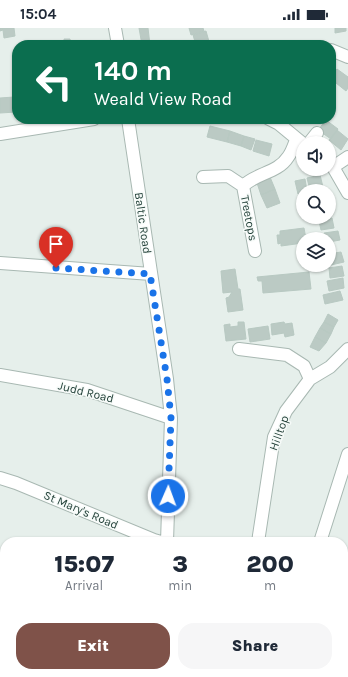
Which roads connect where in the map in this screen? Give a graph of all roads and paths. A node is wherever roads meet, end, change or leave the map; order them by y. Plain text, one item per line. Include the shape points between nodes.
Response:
1 (115, 28) edge
2 (117, 40) edge
3 (336, 52) edge
4 (348, 57) edge
5 (63, 124) edge
6 (129, 124) edge
7 (279, 124) edge
8 (317, 133) dead end
9 (0, 134) edge
10 (315, 136) edge
11 (296, 139) edge
12 (296, 147) edge
13 (348, 157) edge
14 (336, 163) edge
15 (336, 174) edge
16 (203, 177) dead end
17 (243, 186) junction
18 (348, 193) edge
19 (255, 251) dead end
20 (0, 263) edge
21 (150, 274) junction
22 (239, 349) dead end
23 (348, 349) edge
24 (0, 375) edge
25 (310, 379) junction
26 (171, 418) junction
27 (348, 454) edge
28 (0, 478) edge
29 (147, 537) edge
30 (167, 537) edge
31 (259, 537) edge
32 (322, 537) edge

1 - 2 street
3 - 4 street
5 - 9 street
6 - 21 street, Baltic Road
7 - 11 street
8 - 10 street
12 - 17 street, Treetops via 278,167 248,181
13 - 14 street
15 - 18 street
16 - 17 street via 228,176
17 - 19 street, Treetops
20 - 21 street
21 - 26 street, Baltic Road
22 - 25 street via 287,355 304,366
23 - 25 street, Hilltop via 330,367
24 - 26 street, Judd Road via 87,390
25 - 31 street, Hilltop via 286,411 274,437
26 - 30 street, Baltic Road
27 - 32 street
28 - 29 street, St Mary's Road

